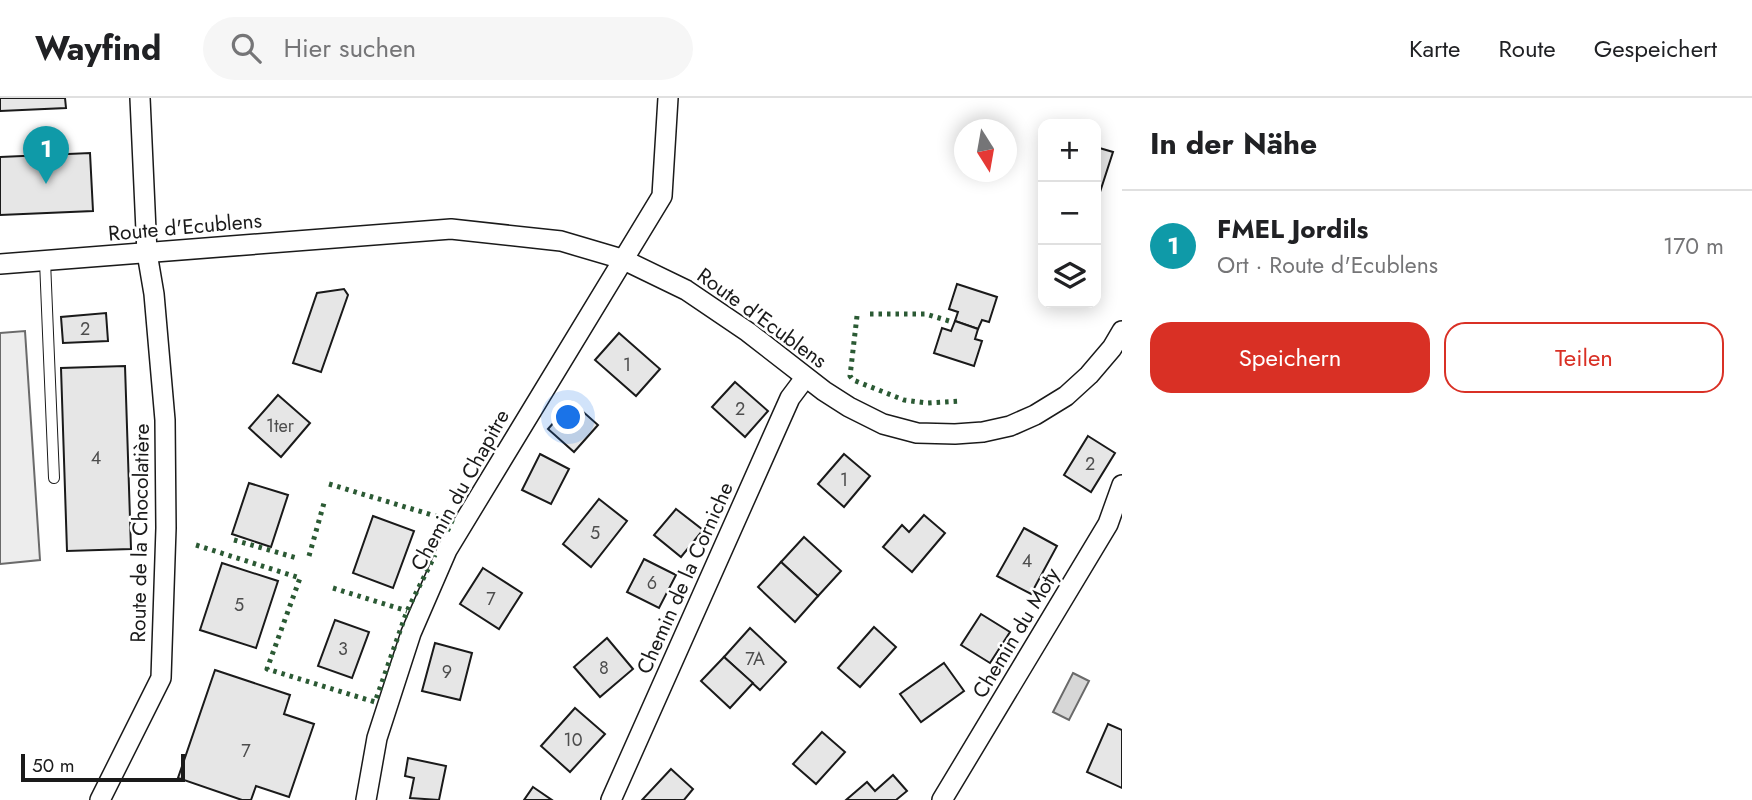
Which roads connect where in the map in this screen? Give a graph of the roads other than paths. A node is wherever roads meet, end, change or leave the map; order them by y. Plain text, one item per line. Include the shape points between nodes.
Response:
1 (140, 98) edge
2 (668, 98) edge
3 (147, 253) junction
4 (622, 259) junction
5 (45, 261) junction
6 (0, 264) edge
7 (1122, 331) edge
8 (806, 378) junction
9 (54, 478) dead end
10 (1122, 485) edge
11 (100, 800) edge
12 (366, 800) edge
13 (611, 800) edge
14 (942, 800) edge

1 - 3 street, Route de la Chocolatière
2 - 4 street, Chemin du Chapitre via 662,196
3 - 4 street, Route d'Ecublens via 451,229 561,241
3 - 5 street, Route d'Ecublens
3 - 11 street, Route de la Chocolatière via 165,420 161,678
4 - 8 street, Route d'Ecublens via 686,290
4 - 12 street, Chemin du Chapitre via 447,550 411,633 381,726
5 - 6 street, Route d'Ecublens
5 - 9 lane
7 - 8 street, Route d'Ecublens via 1089,375 1066,396 1010,426 983,432 917,433 883,424
8 - 13 street, Chemin de la Corniche via 790,398
10 - 14 street, Chemin du Moty via 1108,524

